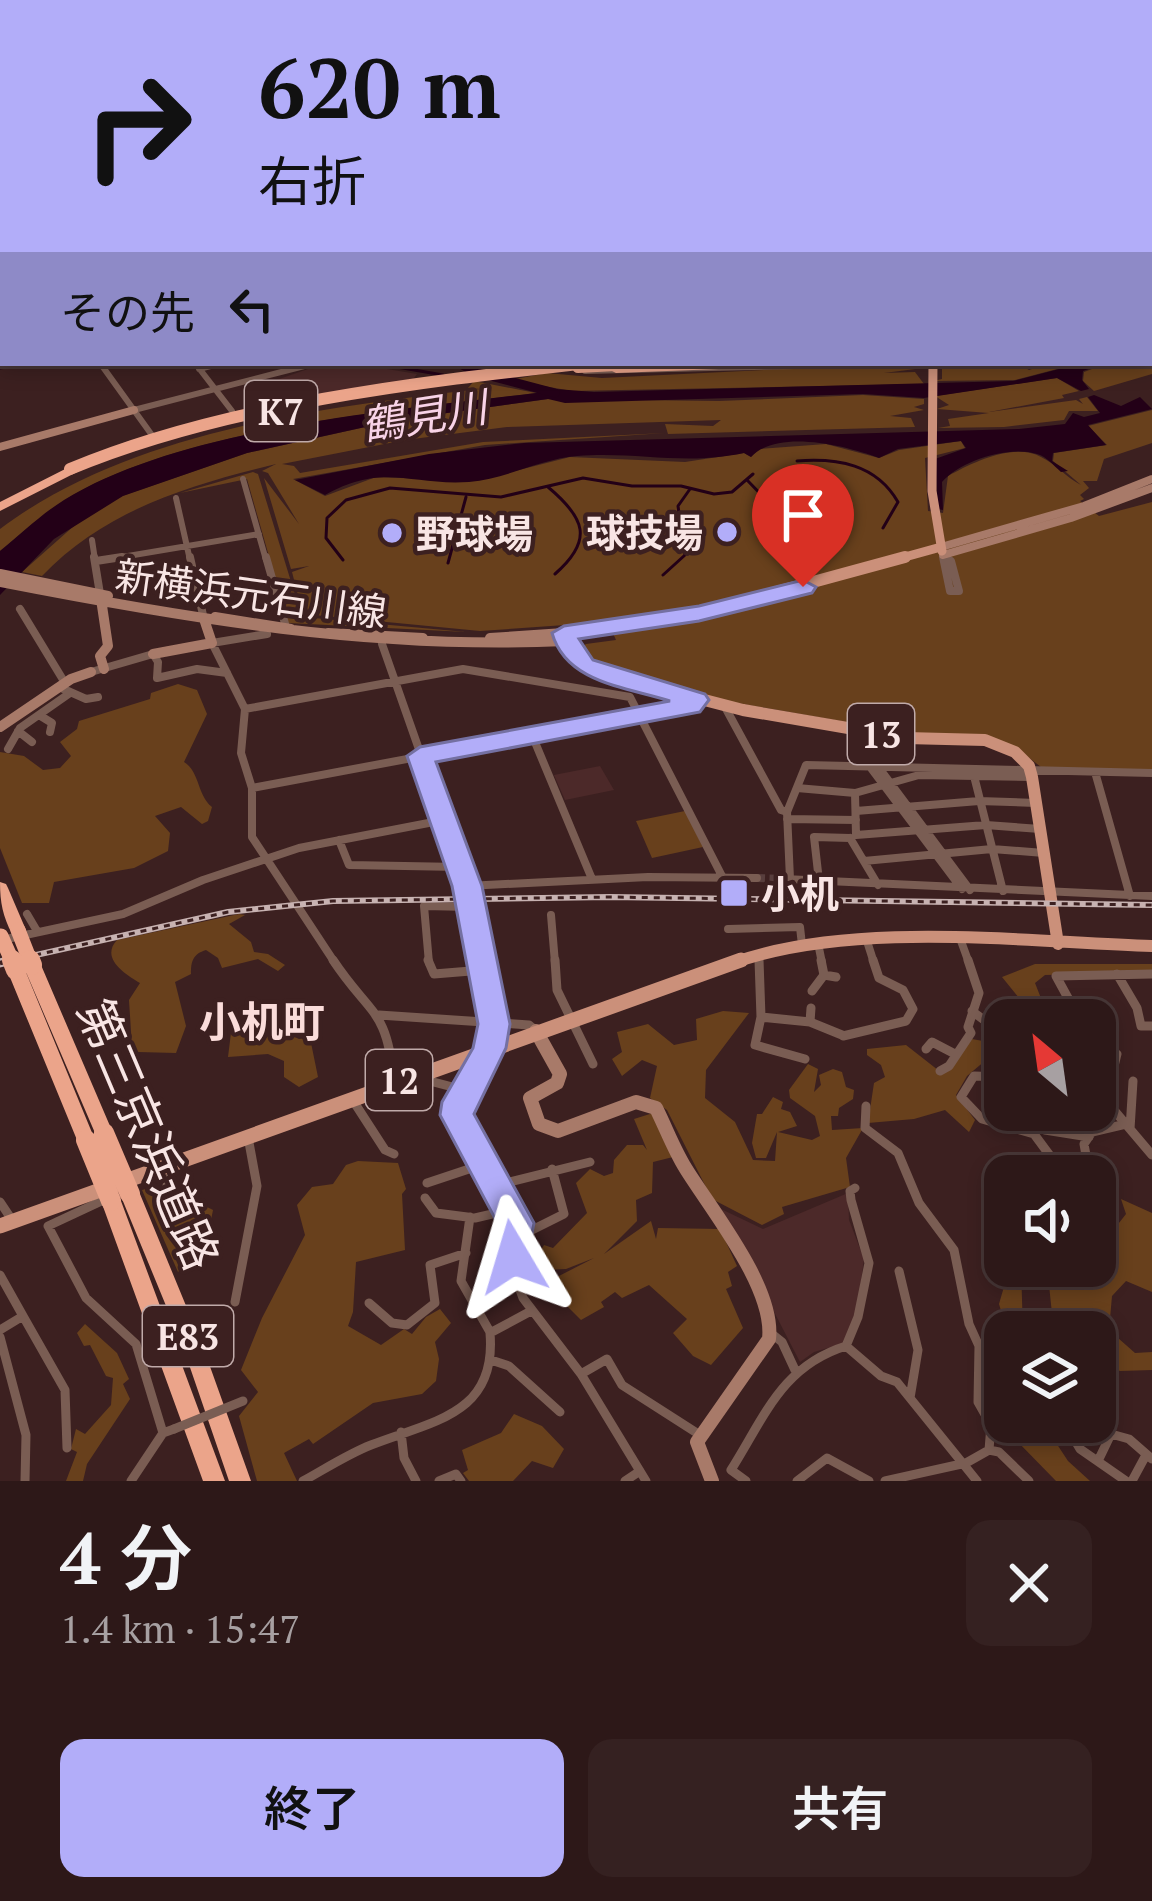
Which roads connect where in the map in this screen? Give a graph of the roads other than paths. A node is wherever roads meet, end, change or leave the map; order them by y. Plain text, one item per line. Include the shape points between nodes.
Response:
1 (102, 366) edge
2 (197, 366) edge
3 (287, 366) edge
4 (545, 366) edge
5 (563, 366) edge
6 (574, 366) edge
7 (578, 366) edge
8 (607, 366) edge
9 (608, 366) edge
10 (610, 366) edge
11 (673, 366) edge
12 (725, 366) edge
13 (827, 366) edge
14 (935, 366) edge
15 (496, 374) junction
16 (215, 389) junction
17 (134, 410) junction
18 (232, 412) dead end
19 (154, 438) dead end
20 (0, 447) edge
21 (243, 479) dead end
22 (1147, 485) edge
23 (176, 498) dead end
24 (0, 509) edge
25 (260, 535) junction
26 (92, 540) dead end
27 (188, 546) junction
28 (942, 551) junction
29 (96, 561) junction
30 (0, 578) edge
31 (101, 598) junction
32 (20, 609) dead end
33 (204, 619) junction
34 (286, 628) junction
35 (267, 634) junction
36 (565, 637) junction
37 (212, 643) junction
38 (382, 644) junction
39 (154, 654) junction
40 (98, 670) junction
41 (228, 673) junction
42 (394, 682) junction
43 (64, 687) junction
44 (98, 697) dead end
45 (696, 700) junction
46 (725, 707) junction
47 (27, 708) junction
48 (245, 709) junction
49 (641, 713) junction
50 (40, 716) junction
51 (0, 727) edge
52 (18, 731) junction
53 (50, 732) dead end
54 (532, 735) junction
55 (32, 742) dead end
56 (8, 749) dead end
57 (420, 756) junction
58 (874, 767) junction
59 (1095, 772) junction
60 (1152, 773) edge
61 (1031, 774) junction
62 (974, 776) junction
63 (886, 784) junction
64 (252, 788) junction
65 (797, 788) junction
66 (855, 793) junction
67 (979, 801) junction
68 (1036, 803) junction
69 (904, 807) junction
70 (787, 815) junction
71 (856, 816) junction
72 (444, 820) junction
73 (986, 825) junction
74 (1040, 829) junction
75 (921, 830) junction
76 (853, 836) junction
77 (339, 840) junction
78 (992, 849) junction
79 (939, 854) junction
80 (1044, 854) junction
81 (268, 861) junction
82 (864, 861) junction
83 (460, 867) junction
84 (723, 878) junction
85 (757, 878) tunnel mouth
86 (592, 880) junction
87 (819, 881) junction
88 (878, 885) junction
89 (467, 886) junction
90 (0, 888) edge
91 (966, 889) junction
92 (1004, 891) junction
93 (1051, 894) junction
94 (1130, 896) junction
95 (1152, 896) edge
96 (470, 907) junction
97 (551, 915) dead end
98 (728, 928) dead end
99 (9, 931) edge
100 (38, 932) junction
101 (866, 938) junction
102 (962, 941) junction
103 (810, 943) junction
104 (1058, 944) junction
105 (1152, 946) edge
106 (759, 954) junction
107 (483, 970) junction
108 (1117, 974) junction
109 (1152, 974) edge
110 (812, 991) dead end
111 (1069, 999) edge
112 (811, 1008) dead end
113 (972, 1011) junction
114 (379, 1016) junction
115 (761, 1017) junction
116 (570, 1018) junction
117 (984, 1020) dead end
118 (809, 1022) junction
119 (494, 1024) junction
120 (1152, 1027) edge
121 (536, 1031) junction
122 (490, 1048) junction
123 (926, 1049) dead end
124 (956, 1054) junction
125 (1117, 1054) dead end
126 (1116, 1058) edge
127 (805, 1059) dead end
128 (593, 1064) dead end
129 (940, 1071) dead end
130 (414, 1074) junction
131 (984, 1076) edge
132 (394, 1082) junction
133 (1133, 1082) dead end
134 (468, 1090) junction
135 (351, 1097) junction
136 (866, 1106) dead end
137 (1116, 1112) edge
138 (984, 1119) edge
139 (1128, 1126) junction
140 (1036, 1131) edge
141 (1040, 1132) junction
142 (248, 1136) junction
143 (1089, 1137) junction
144 (394, 1154) dead end
145 (1152, 1155) edge
146 (590, 1162) dead end
147 (171, 1165) junction
148 (484, 1165) junction
149 (552, 1169) junction
150 (427, 1184) dead end
151 (497, 1185) junction
152 (855, 1188) dead end
153 (118, 1193) junction
154 (425, 1198) dead end
155 (0, 1202) edge
156 (173, 1209) dead end
157 (510, 1210) junction
158 (470, 1216) junction
159 (6, 1224) edge
160 (518, 1237) junction
161 (466, 1253) junction
162 (899, 1271) dead end
163 (0, 1275) edge
164 (235, 1302) dead end
165 (369, 1303) dead end
166 (531, 1311) junction
167 (23, 1316) junction
168 (0, 1333) edge
169 (490, 1333) junction
170 (772, 1334) junction
171 (846, 1346) junction
172 (490, 1360) junction
173 (795, 1370) junction
174 (580, 1374) junction
175 (910, 1398) junction
176 (243, 1401) dead end
177 (560, 1412) dead end
178 (168, 1431) junction
179 (401, 1432) junction
180 (700, 1435) junction
181 (1076, 1443) edge
182 (67, 1448) dead end
183 (989, 1450) junction
184 (1149, 1457) edge
185 (1098, 1461) junction
186 (966, 1463) junction
187 (643, 1476) edge
188 (730, 1476) edge
189 (711, 1479) edge
190 (25, 1481) edge
191 (131, 1481) edge
192 (214, 1481) edge
193 (240, 1481) edge
194 (303, 1481) edge
195 (416, 1481) edge
196 (439, 1481) edge
197 (461, 1481) edge
198 (625, 1481) edge
199 (746, 1481) edge
200 (797, 1481) edge
201 (869, 1481) edge
202 (885, 1481) edge
203 (977, 1481) edge
204 (1029, 1481) edge
205 (1129, 1481) edge

1 - 17 street
2 - 16 street
3 - 16 street
4 - 15 highway, bridge
5 - 15 highway, K7, bridge
6 - 13 street via 602,374
7 - 15 highway, K7, bridge
8 - 15 highway, bridge
9 - 12 highway
10 - 11 highway
14 - 28 main road via 932,491
15 - 24 highway, K7, bridge via 229,421 135,446 70,469
16 - 17 street
16 - 18 street
17 - 19 street
17 - 20 street
21 - 25 street
22 - 28 street
23 - 27 street
25 - 27 street
25 - 34 street
26 - 29 street
27 - 29 street
27 - 33 street
28 - 28 street via 951,561 958,591 950,592
28 - 36 main road via 723,616
29 - 31 street
30 - 31 street, 新横浜元石川線
31 - 33 street, 新横浜元石川線
31 - 40 street via 109,646
32 - 43 street
33 - 34 street, 新横浜元石川線
33 - 35 street, 新横浜元石川線
33 - 37 street
34 - 36 street, 新横浜元石川線
35 - 37 street
35 - 38 street, 新横浜元石川線
36 - 38 street, 新横浜元石川線
36 - 45 main road, 13 via 592,670
37 - 39 street
37 - 41 street
38 - 42 street
39 - 40 street
39 - 41 street via 157,678 197,669
40 - 43 street
41 - 48 street
42 - 48 street
42 - 49 street via 463,669 630,697
42 - 57 street
43 - 44 street
43 - 47 street
43 - 50 street
45 - 46 main road, 13
45 - 49 street
46 - 61 main road, 13 via 905,738 986,740 1015,752
46 - 70 street
47 - 50 street
47 - 51 street
48 - 64 street via 241,753
49 - 54 street
49 - 84 street
50 - 52 street
50 - 53 street
52 - 55 street
52 - 56 street
54 - 57 street
54 - 86 street
57 - 64 street
57 - 72 street
58 - 61 street
58 - 63 street
58 - 65 street via 806,765
59 - 60 street
59 - 61 street
59 - 94 street
61 - 62 street
61 - 68 main road
62 - 63 street
62 - 67 street
63 - 66 street
63 - 69 street
64 - 81 street via 252,837
65 - 66 street
65 - 70 street
66 - 71 street
67 - 68 street
67 - 69 street
67 - 73 street
68 - 74 main road
69 - 71 street
69 - 75 street
70 - 71 street
70 - 87 street via 787,879
71 - 76 street
72 - 77 street
72 - 83 street
73 - 74 street
73 - 75 street
73 - 78 street
74 - 80 main road
75 - 76 street
75 - 79 street
76 - 82 street
76 - 87 street via 814,837
77 - 81 street
77 - 83 street via 349,865
78 - 79 street
78 - 80 street
78 - 92 street
79 - 82 street
79 - 91 street
80 - 93 main road
81 - 100 street via 123,914
81 - 114 street
82 - 88 street
83 - 89 street
84 - 85 street
84 - 86 street
86 - 89 street
87 - 88 street
88 - 91 street
89 - 96 street
90 - 99 highway, 第三京浜道路 / E83
91 - 92 street
92 - 93 street
93 - 94 street
93 - 104 main road
94 - 95 street
96 - 107 street
96 - 107 street via 424,906 429,968
97 - 116 street via 556,986
98 - 103 street via 800,927
99 - 100 street
99 - 100 street
99 - 153 highway, 第三京浜道路 / E83, bridge
101 - 102 main road, 12
101 - 103 main road, 12
101 - 118 street via 879,978 903,990 913,1009 906,1021 844,1037
102 - 104 main road, 12
102 - 113 street via 979,993
103 - 106 main road, 12
103 - 110 street via 830,976
104 - 105 main road, 12
106 - 115 street
106 - 116 main road, 12
107 - 119 street
108 - 109 street
108 - 111 street via 1056,976
108 - 120 street via 1141,1026
112 - 118 street
113 - 117 street
113 - 124 street via 971,1034
114 - 119 street
114 - 132 street
115 - 118 street
115 - 127 street via 755,1045
116 - 121 main road, 12
116 - 128 street
119 - 121 street
119 - 122 street
121 - 122 main road, 12
121 - 170 street via 560,1074 530,1098 539,1124 558,1131 637,1102 656,1108 725,1225
122 - 130 main road, 12
122 - 134 street
123 - 124 street via 932,1042
124 - 129 street
125 - 126 street
130 - 132 main road, 12
130 - 134 street
131 - 138 street via 974,1076 962,1096
132 - 135 main road, 12
133 - 139 street
134 - 148 street via 457,1115
135 - 142 main road, 12
135 - 144 street
136 - 183 street via 865,1128 898,1154 919,1203 954,1250 979,1346 978,1402 992,1425
137 - 139 street
139 - 143 street
139 - 145 street
140 - 141 street
141 - 143 street
141 - 143 street via 1051,1157 1087,1161
142 - 147 main road, 12
142 - 164 street via 257,1186
146 - 149 street
147 - 153 main road, 12
147 - 156 street via 166,1191
148 - 150 street
148 - 151 street
149 - 151 street
149 - 160 street via 564,1214
151 - 157 street
152 - 171 street via 852,1222 870,1263 859,1328
153 - 159 main road, 12
153 - 178 street via 47,1226 86,1298 136,1344
153 - 192 highway, 第三京浜道路 / E83
153 - 193 highway, 第三京浜道路 / E83 via 193,1347
154 - 158 street via 436,1213
155 - 159 street
157 - 158 street
157 - 160 street
158 - 161 street
160 - 166 street via 512,1268
161 - 165 street via 430,1264 435,1303 406,1325
161 - 169 street via 461,1281
162 - 175 street via 917,1348
163 - 167 street
166 - 169 street
166 - 174 street
167 - 168 street
167 - 182 street via 54,1361 72,1409
168 - 190 street via 26,1435
169 - 172 street
170 - 173 street
170 - 180 street
171 - 173 street
171 - 175 street
172 - 177 street via 509,1366
172 - 179 street via 472,1401 455,1415
173 - 188 street
174 - 180 street via 607,1359 622,1385
174 - 187 street
175 - 186 street
176 - 178 street, bridge
178 - 191 street
179 - 194 street
179 - 195 street
180 - 189 street via 698,1455
181 - 185 street
183 - 186 street
183 - 204 street
184 - 185 street via 1116,1433
184 - 205 street
185 - 205 street
186 - 202 street
186 - 203 street
187 - 198 street
188 - 189 street
188 - 199 street
196 - 197 street via 456,1474
200 - 201 street via 827,1458

